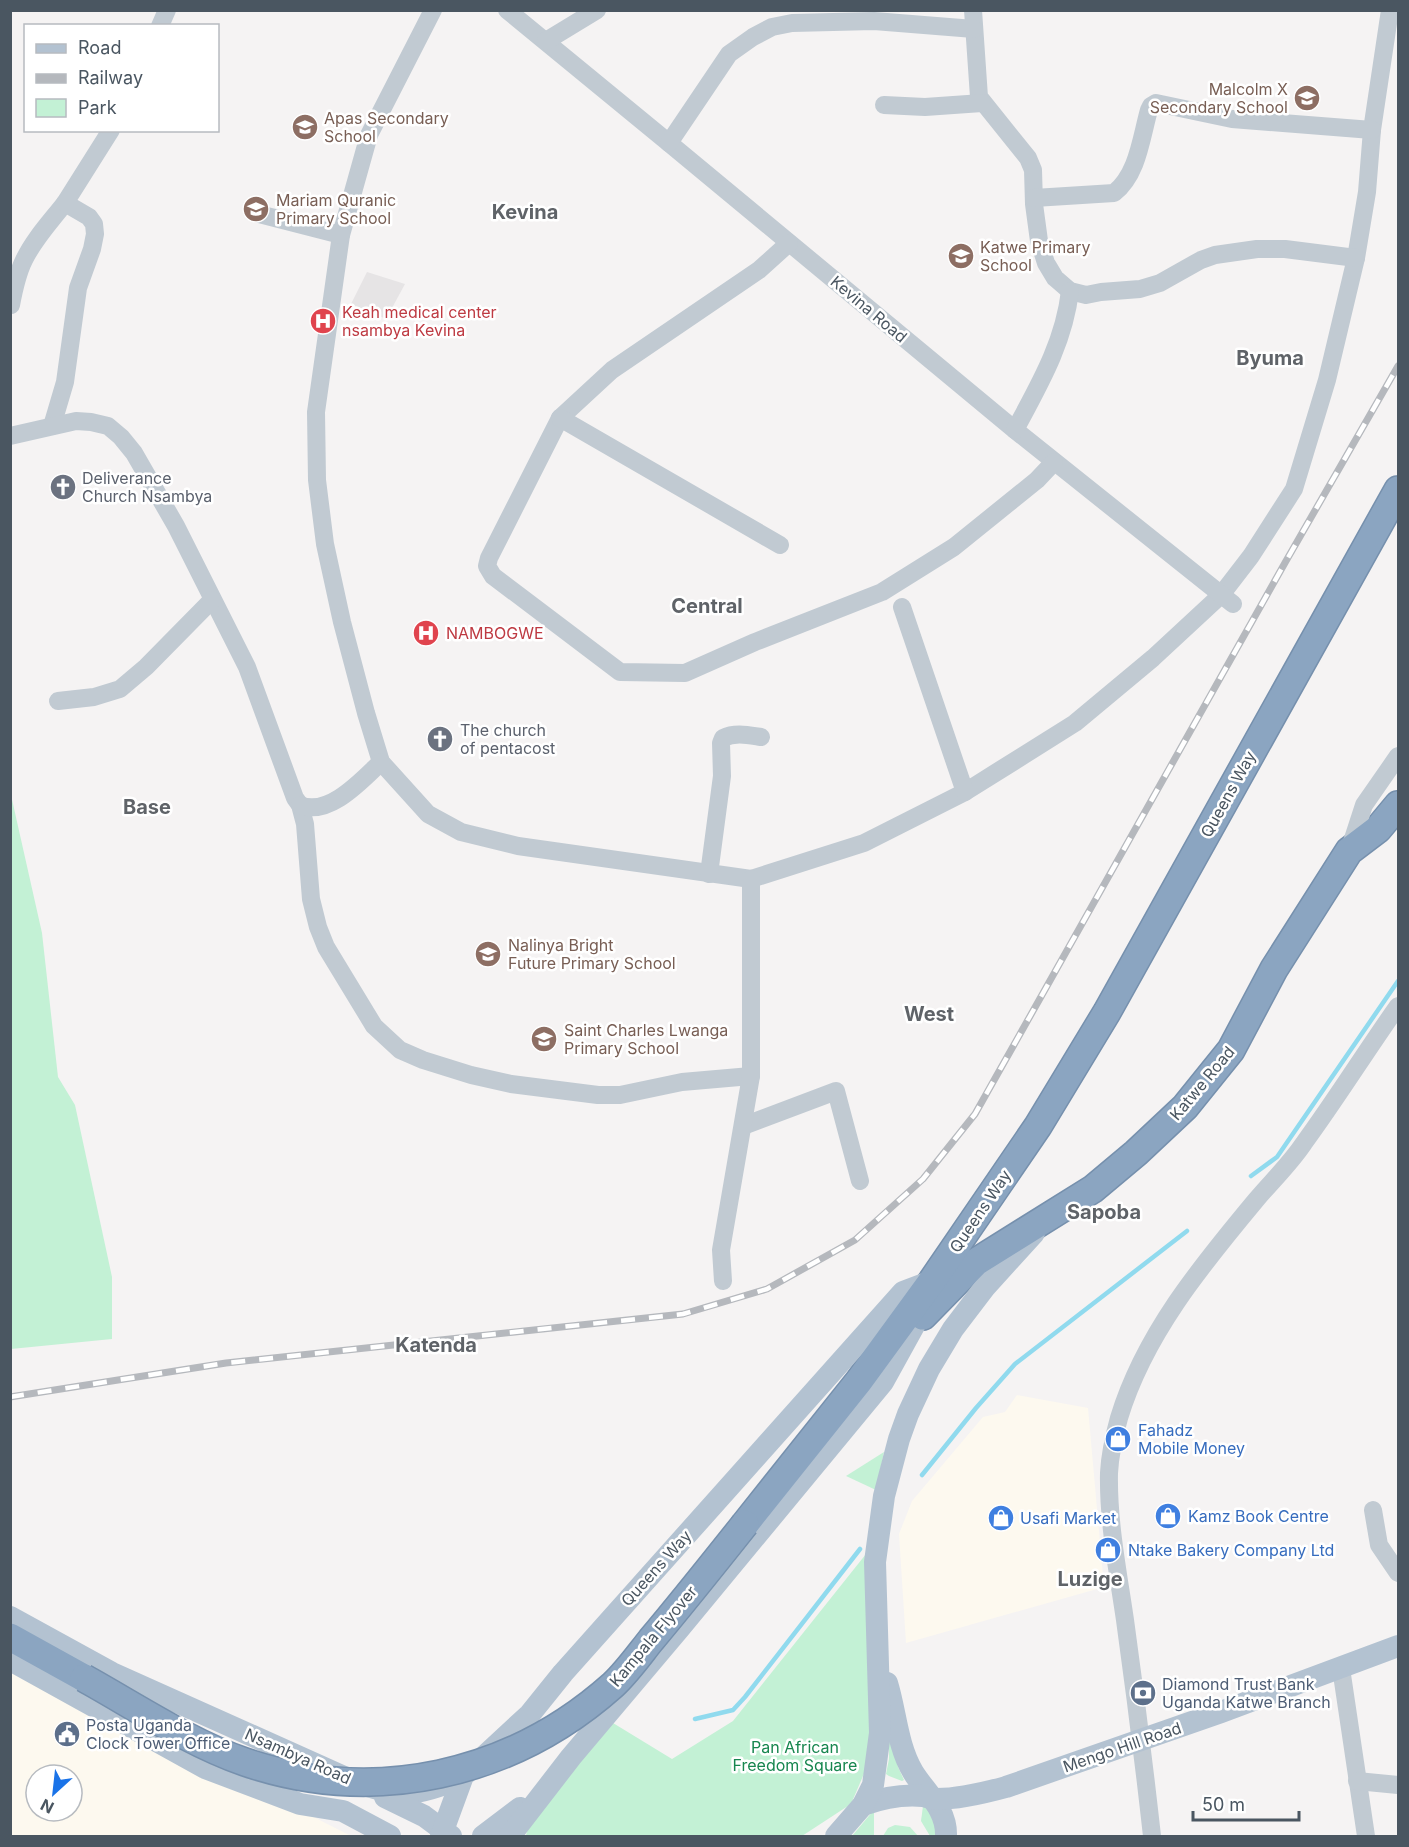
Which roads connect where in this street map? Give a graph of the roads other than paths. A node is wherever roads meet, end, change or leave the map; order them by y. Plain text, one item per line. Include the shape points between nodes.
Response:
1 (167, 10) edge
2 (433, 10) edge
3 (507, 10) edge
4 (597, 10) edge
5 (1390, 10) edge
6 (973, 20) edge
7 (161, 24) edge
8 (546, 41) junction
9 (982, 103) junction
10 (884, 105) dead end
11 (1372, 130) junction
12 (110, 132) edge
13 (669, 142) junction
14 (1034, 198) junction
15 (65, 203) junction
16 (255, 213) dead end
17 (341, 235) junction
18 (789, 243) junction
19 (1356, 258) junction
20 (1070, 291) junction
21 (11, 305) edge
22 (560, 418) junction
23 (52, 426) junction
24 (1015, 430) junction
25 (10, 436) edge
26 (1054, 462) junction
27 (1398, 490) edge
28 (780, 545) dead end
29 (1227, 599) junction
30 (212, 600) junction
31 (902, 607) dead end
32 (58, 701) dead end
33 (761, 737) dead end
34 (1398, 756) edge
35 (381, 762) junction
36 (965, 792) junction
37 (300, 805) junction
38 (1398, 805) edge
39 (1368, 823) junction
40 (709, 874) junction
41 (751, 879) junction
42 (1398, 1006) edge
43 (751, 1077) junction
44 (743, 1126) junction
45 (860, 1181) dead end
46 (1050, 1215) junction
47 (723, 1281) dead end
48 (932, 1281) junction
49 (915, 1324) junction
50 (859, 1381) junction
51 (1373, 1510) dead end
52 (1398, 1574) edge
53 (10, 1617) edge
54 (10, 1637) edge
55 (1398, 1646) edge
56 (876, 1647) junction
57 (10, 1660) edge
58 (1341, 1668) junction
59 (1141, 1740) junction
60 (463, 1776) junction
61 (553, 1780) junction
62 (1357, 1781) junction
63 (357, 1782) junction
64 (1398, 1785) edge
65 (979, 1794) junction
66 (934, 1799) junction
67 (863, 1805) junction
68 (342, 1811) junction
69 (445, 1834) edge
70 (364, 1836) edge
71 (390, 1836) edge
72 (483, 1836) edge
73 (510, 1836) edge
74 (836, 1836) edge
75 (946, 1836) edge
76 (951, 1836) edge
77 (1152, 1836) edge
78 (1366, 1836) edge

1 - 7 street
2 - 17 street via 369,135
3 - 8 street, Kevina Road
4 - 8 street
5 - 11 street
6 - 9 street via 977,88
6 - 13 street via 792,23 772,27 729,54
8 - 13 street, Kevina Road
9 - 10 street
9 - 14 street via 1028,158 1033,170
11 - 14 street via 1232,119 1156,103 1149,110 1131,174 1123,186 1114,193
11 - 19 street
12 - 15 street
13 - 18 street, Kevina Road
14 - 20 street via 1046,263
15 - 21 street via 33,243 16,279
15 - 23 street via 89,218 95,234 78,288 65,382
16 - 17 street
17 - 35 street via 316,412 317,480 325,544 342,622
18 - 22 street via 759,270 612,370
18 - 24 street, Kevina Road
19 - 20 street via 1257,249 1215,255 1140,289 1086,295
19 - 29 street via 1327,380 1294,489
20 - 24 street via 1062,333
22 - 26 street via 487,566 493,576 620,672 685,673 882,592 954,547
22 - 28 street
23 - 25 street
23 - 30 street via 91,422 108,426 121,437 176,526
24 - 26 street, Kevina Road
26 - 29 street, Kevina Road
27 - 48 highway, Queens Way via 1107,1012 1038,1126
29 - 36 street via 1075,723
30 - 32 street via 120,689 94,698
30 - 37 street via 247,668
31 - 36 street
33 - 40 street via 728,735 721,743 722,776
34 - 39 street, Katwe Road via 1364,805
35 - 37 street via 355,786 323,807
35 - 40 street via 428,814 461,832 518,846
36 - 41 street via 864,843
37 - 43 street via 311,899 326,947 374,1026 400,1050 471,1075 598,1095 620,1095 682,1082
38 - 39 highway, Katwe Road
39 - 46 highway, Katwe Road via 1274,969 1231,1050 1185,1107 1093,1189
40 - 41 street
41 - 43 street
42 - 59 street via 1304,1144 1174,1306 1148,1347 1123,1407 1109,1472 1111,1525
43 - 44 street
44 - 45 street via 836,1091
44 - 47 street via 721,1250
46 - 49 highway, Katwe Road via 976,1262
46 - 56 main road via 952,1329 909,1414 891,1465 880,1520 875,1562
48 - 50 highway
48 - 60 main road, Queens Way via 903,1292 530,1714
49 - 50 highway, Katwe Road
49 - 61 main road via 883,1382
50 - 54 highway, Kampala Flyover, bridge via 615,1683 580,1713 541,1737 455,1771 409,1780 320,1780 245,1762 208,1747
51 - 52 street via 1378,1545
53 - 63 main road, Nsambya Road via 112,1673
55 - 58 main road, Mengo Hill Road
56 - 66 main road via 903,1751
56 - 67 main road via 879,1748 873,1785
57 - 68 main road, Nsambya Road via 206,1768 300,1804
58 - 59 main road, Mengo Hill Road
58 - 62 street
59 - 65 main road, Mengo Hill Road
59 - 77 street
60 - 63 main road, Nsambya Road via 440,1787 409,1794 377,1790
60 - 69 main road, Queens Way
61 - 72 main road
61 - 73 main road
62 - 64 street
62 - 78 street
63 - 69 main road via 424,1816
65 - 66 main road, Mengo Hill Road
65 - 76 main road via 962,1811
66 - 67 main road, Mengo Hill Road via 890,1797
66 - 75 main road via 944,1817
67 - 74 main road
68 - 70 main road
68 - 71 main road, Nsambya Road

